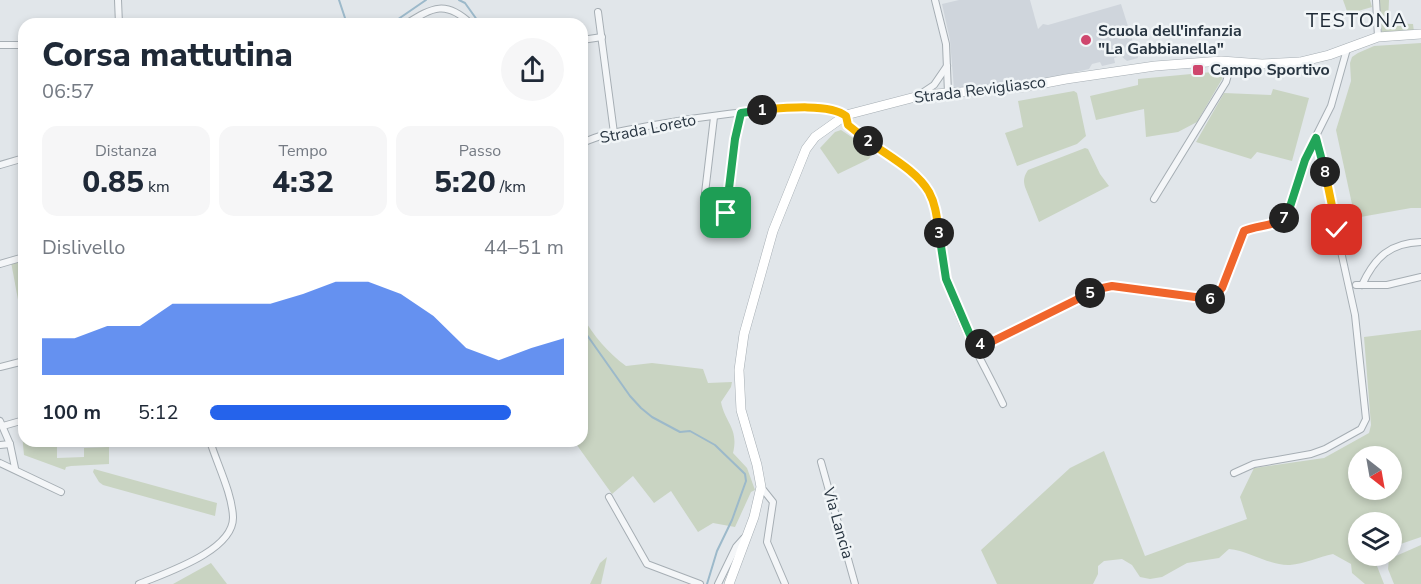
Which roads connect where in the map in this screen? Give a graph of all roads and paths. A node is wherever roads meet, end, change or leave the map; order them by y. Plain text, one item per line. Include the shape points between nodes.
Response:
1 (118, 0) edge
2 (935, 0) edge
3 (1376, 0) edge
4 (598, 12) dead end
5 (119, 18) edge
6 (415, 18) edge
7 (464, 18) edge
8 (1421, 34) edge
9 (602, 36) junction
10 (1378, 37) junction
11 (588, 39) edge
12 (0, 45) edge
13 (18, 45) edge
14 (1347, 49) junction
15 (1232, 62) junction
16 (947, 66) junction
17 (948, 93) junction
18 (915, 97) junction
19 (741, 113) junction
20 (846, 116) junction
21 (714, 117) junction
22 (614, 133) junction
23 (1316, 138) junction
24 (588, 141) edge
25 (18, 160) edge
26 (0, 165) edge
27 (705, 193) dead end
28 (1154, 199) dead end
29 (726, 213) dead end
30 (1421, 242) edge
31 (18, 258) edge
32 (0, 264) edge
33 (1421, 277) edge
34 (973, 342) junction
35 (18, 362) edge
36 (0, 367) edge
37 (1003, 404) dead end
38 (18, 421) edge
39 (1, 424) edge
40 (10, 444) junction
41 (0, 445) edge
42 (212, 447) edge
43 (820, 462) dead end
44 (0, 463) edge
45 (15, 468) junction
46 (1234, 473) dead end
47 (761, 487) junction
48 (61, 492) dead end
49 (609, 497) dead end
50 (747, 536) junction
51 (139, 584) edge
52 (700, 584) edge
53 (718, 584) edge
54 (729, 584) edge
55 (785, 584) edge
56 (855, 584) edge

1 - 5 street
2 - 16 street
3 - 10 street
4 - 9 street
6 - 7 street via 441,5
8 - 10 street, Strada Revigliasco
9 - 11 street
9 - 22 street
10 - 14 street, Strada Revigliasco
12 - 13 street
14 - 15 street, Strada Revigliasco via 1300,62
14 - 23 street via 1331,106
15 - 17 street, Strada Revigliasco via 1155,66 1024,87
15 - 28 street via 1226,82
16 - 17 street
16 - 18 street via 934,85
17 - 18 street, Strada Revigliasco
18 - 20 street, Strada Revigliasco
19 - 20 street, Strada Loreto via 783,108 832,109
19 - 21 street, Strada Loreto
19 - 29 street
20 - 34 street via 848,125 915,176 928,191 934,204 946,279
20 - 47 street, Strada Revigliasco via 815,137 806,149 773,231 744,334 739,370 741,410
21 - 22 street, Strada Loreto
21 - 27 street, Strada Loreto
22 - 24 street, Strada Loreto
23 - 34 street via 1288,213 1281,221 1244,231 1222,288 1213,299 1104,287 991,342
23 - 46 street via 1355,315 1366,419 1361,429 1325,449 1254,464
25 - 26 street
30 - 33 street via 1387,250 1359,285 1387,285
31 - 32 street
34 - 37 street
35 - 36 street
38 - 39 street
39 - 40 street
40 - 41 street
40 - 45 street
42 - 51 street via 229,496 233,518 229,533 191,562
43 - 56 street, Via Lancia
44 - 45 street
45 - 48 street
47 - 50 street, Strada Revigliasco
47 - 55 street via 773,502 767,542
49 - 52 street via 647,564
50 - 53 street, Strada Revigliasco via 736,548
50 - 54 street, Strada Revigliasco

